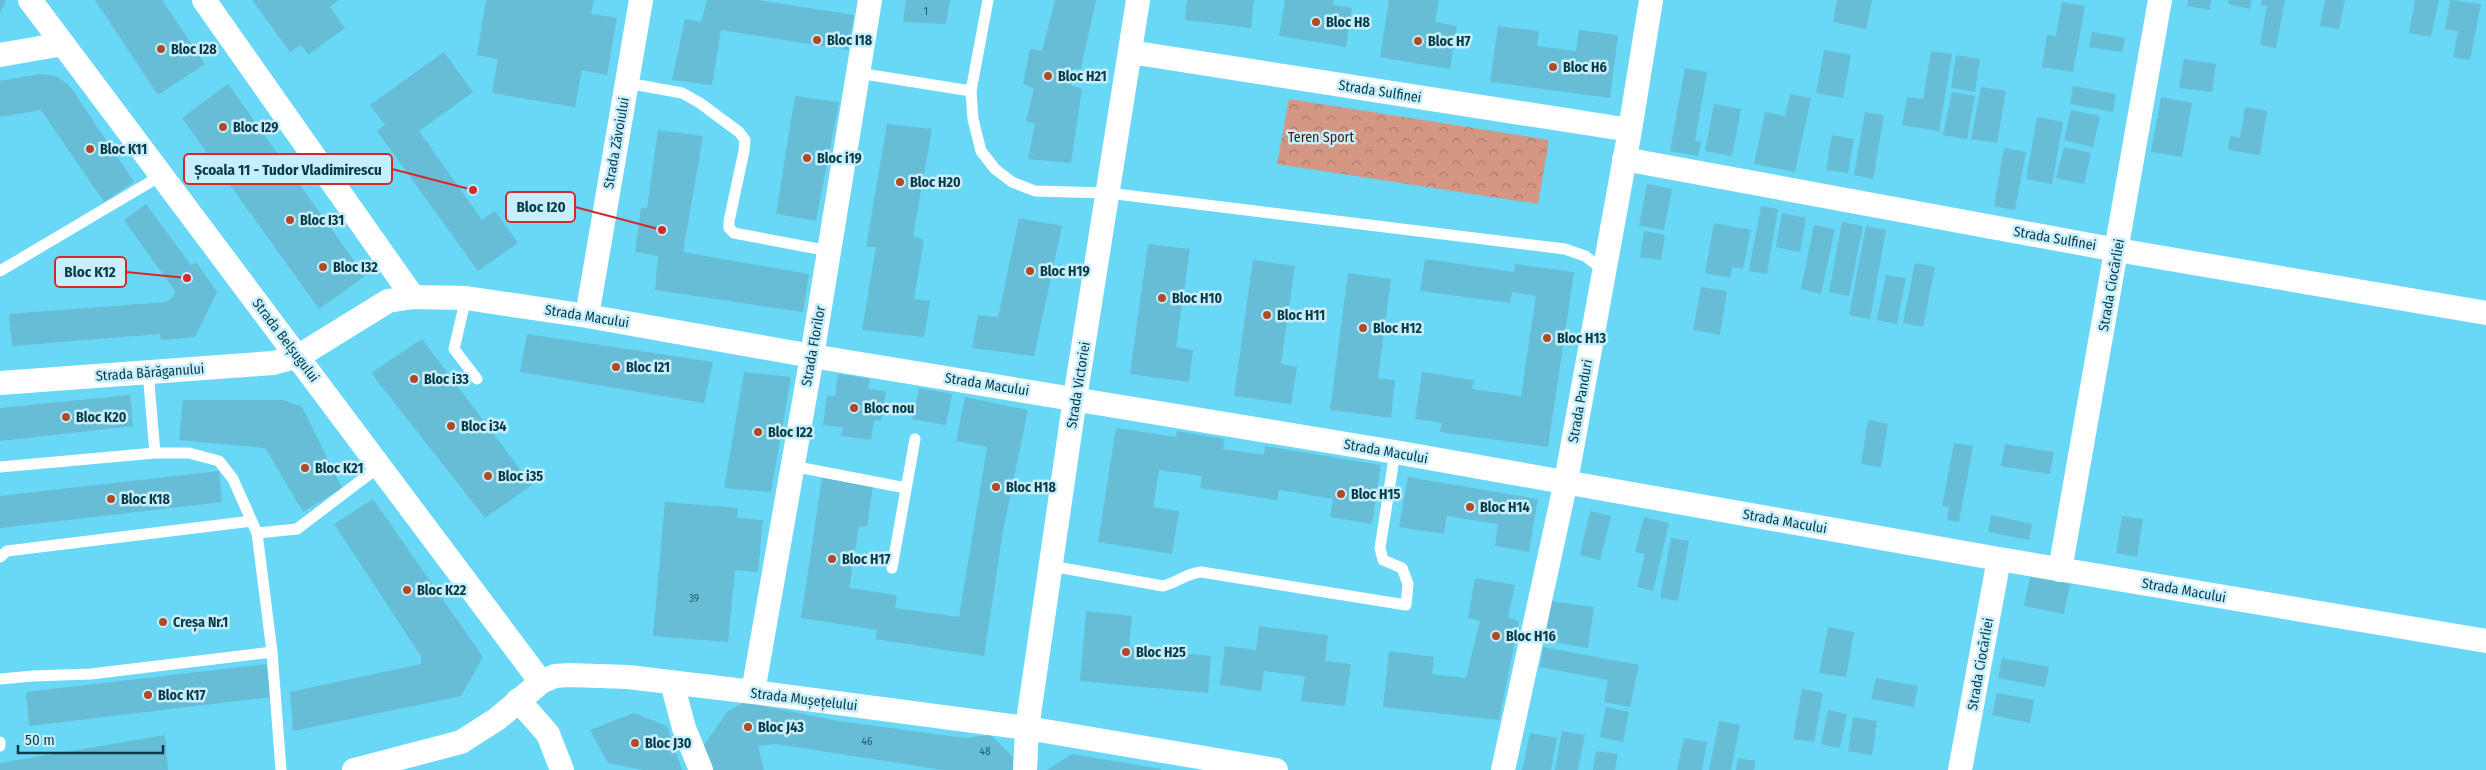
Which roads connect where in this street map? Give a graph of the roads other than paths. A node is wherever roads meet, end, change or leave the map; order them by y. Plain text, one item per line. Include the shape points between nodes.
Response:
1 (30, 0) edge
2 (204, 0) edge
3 (641, 0) edge
4 (870, 0) edge
5 (988, 0) edge
6 (1138, 0) edge
7 (1651, 0) edge
8 (2160, 0) edge
9 (63, 44) junction
10 (1130, 52) junction
11 (0, 55) edge
12 (858, 73) junction
13 (627, 83) junction
14 (971, 91) junction
15 (1630, 130) junction
16 (1624, 159) junction
17 (162, 175) junction
18 (1108, 193) junction
19 (2117, 250) junction
20 (829, 251) junction
21 (1604, 270) junction
22 (0, 271) edge
23 (413, 297) junction
24 (466, 298) junction
25 (2486, 313) edge
26 (587, 316) junction
27 (299, 356) junction
28 (812, 356) junction
29 (148, 372) junction
30 (477, 379) dead end
31 (0, 383) edge
32 (1076, 398) junction
33 (915, 439) dead end
34 (1395, 452) junction
35 (155, 453) junction
36 (380, 466) junction
37 (792, 466) junction
38 (0, 468) edge
39 (1566, 481) junction
40 (906, 488) junction
41 (252, 521) junction
42 (257, 533) junction
43 (0, 558) edge
44 (1999, 559) junction
45 (1051, 566) junction
46 (892, 568) dead end
47 (2060, 570) junction
48 (2486, 641) edge
49 (272, 652) junction
50 (0, 679) edge
51 (540, 682) junction
52 (672, 683) junction
53 (753, 692) junction
54 (518, 700) junction
55 (1027, 728) junction
56 (0, 742) edge
57 (0, 746) edge
58 (281, 770) edge
59 (354, 770) edge
60 (562, 770) edge
61 (701, 770) edge
62 (1025, 770) edge
63 (1276, 770) edge
64 (1503, 770) edge
65 (1960, 770) edge

1 - 9 street, Strada Belșugului
2 - 23 street
3 - 13 street, Strada Zăvoiului
4 - 12 street, Strada Florilor
5 - 14 lane
6 - 10 street, Strada Victoriei
7 - 15 street, Strada Panduri
8 - 19 street, Strada Ciocârliei
9 - 11 street
9 - 17 street, Strada Belșugului
10 - 15 street, Strada Sulfinei
10 - 18 street, Strada Victoriei
12 - 14 lane
12 - 20 street, Strada Florilor
13 - 20 lane via 682,93 740,132 744,151 729,221 729,228 734,233
13 - 26 street, Strada Zăvoiului
14 - 18 lane via 973,119 981,151 995,169 1012,182 1035,191
15 - 16 street, Strada Panduri
16 - 19 street, Strada Sulfinei
16 - 21 street, Strada Panduri
17 - 22 lane
17 - 27 street, Strada Belșugului
18 - 21 lane via 1565,249 1585,256
18 - 32 street, Strada Victoriei
19 - 25 street, Strada Sulfinei
19 - 47 street, Strada Ciocârliei
20 - 28 street, Strada Florilor
21 - 39 street, Strada Panduri
23 - 24 street, Strada Macului
23 - 27 street, Strada Macului via 388,301
24 - 26 street, Strada Macului
24 - 30 lane via 454,349
26 - 28 street, Strada Macului
27 - 29 street, Strada Bărăganului via 273,363
27 - 36 street, Strada Belșugului
28 - 32 street, Strada Macului
28 - 37 street, Strada Florilor
29 - 31 street, Strada Bărăganului
29 - 35 lane
32 - 34 street, Strada Macului
32 - 45 street, Strada Victoriei
33 - 40 lane
34 - 39 street, Strada Macului
34 - 45 lane via 1380,548 1383,560 1402,568 1408,584 1406,605 1201,572 1187,573 1177,582 1163,586
35 - 38 lane
35 - 41 lane via 189,453 219,461 233,479
36 - 42 lane via 297,529
36 - 51 street, Strada Belșugului
37 - 40 lane
37 - 53 street, Strada Florilor
39 - 44 street, Strada Macului
39 - 64 street, Strada Panduri
40 - 46 lane
41 - 42 lane
41 - 43 lane via 7,551
42 - 49 lane
44 - 47 street, Strada Macului
44 - 65 street, Strada Ciocârliei
45 - 55 street, Strada Victoriei
47 - 48 street, Strada Macului
49 - 50 lane via 91,674
49 - 58 lane
51 - 52 street, Strada Mușețelului via 569,675 628,677
51 - 54 street, Strada Mușețelului
52 - 53 street, Strada Mușețelului
52 - 61 street via 684,728
53 - 55 street, Strada Mușețelului
54 - 59 street, Strada Mușețelului via 497,719 461,742
54 - 60 street via 548,734
55 - 62 street, Strada Victoriei
55 - 63 street, Strada Mușețelului
56 - 57 lane

